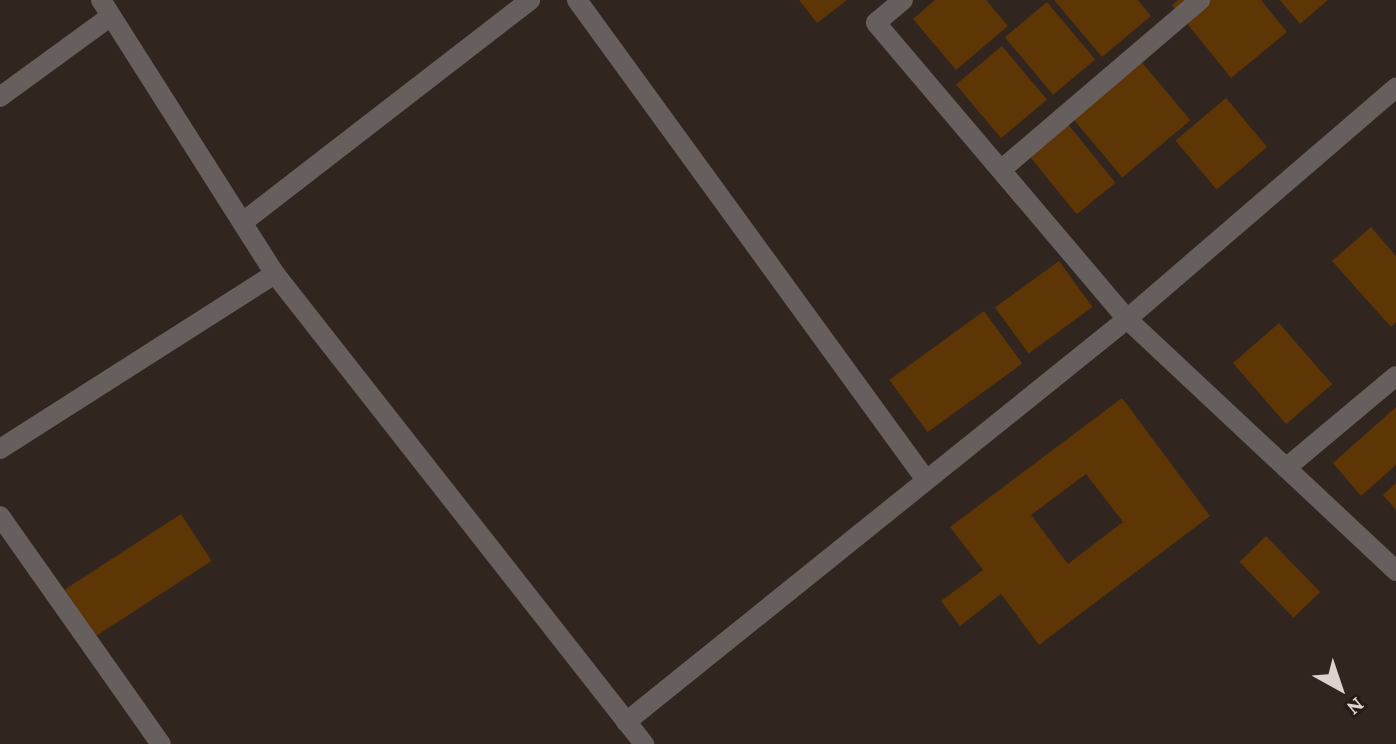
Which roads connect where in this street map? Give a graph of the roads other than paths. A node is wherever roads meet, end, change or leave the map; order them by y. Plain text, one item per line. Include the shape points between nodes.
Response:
1 (530, 0) edge
2 (577, 0) edge
3 (903, 0) edge
4 (1200, 0) edge
5 (106, 8) edge
6 (1396, 88) edge
7 (0, 97) edge
8 (1001, 170) junction
9 (243, 222) junction
10 (275, 274) junction
11 (1127, 319) junction
12 (1396, 376) edge
13 (0, 449) edge
14 (1286, 468) junction
15 (926, 480) junction
16 (0, 516) edge
17 (1396, 571) edge
18 (626, 722) junction
19 (161, 744) edge
20 (644, 744) edge

1 - 9 street
2 - 15 street
3 - 8 street via 876,23
4 - 8 street
5 - 7 street
5 - 9 street
6 - 11 street
8 - 11 street
9 - 10 street
10 - 13 street
10 - 18 street
11 - 14 street
11 - 15 street
12 - 14 street
14 - 17 street
15 - 18 street
16 - 19 street
18 - 20 street

